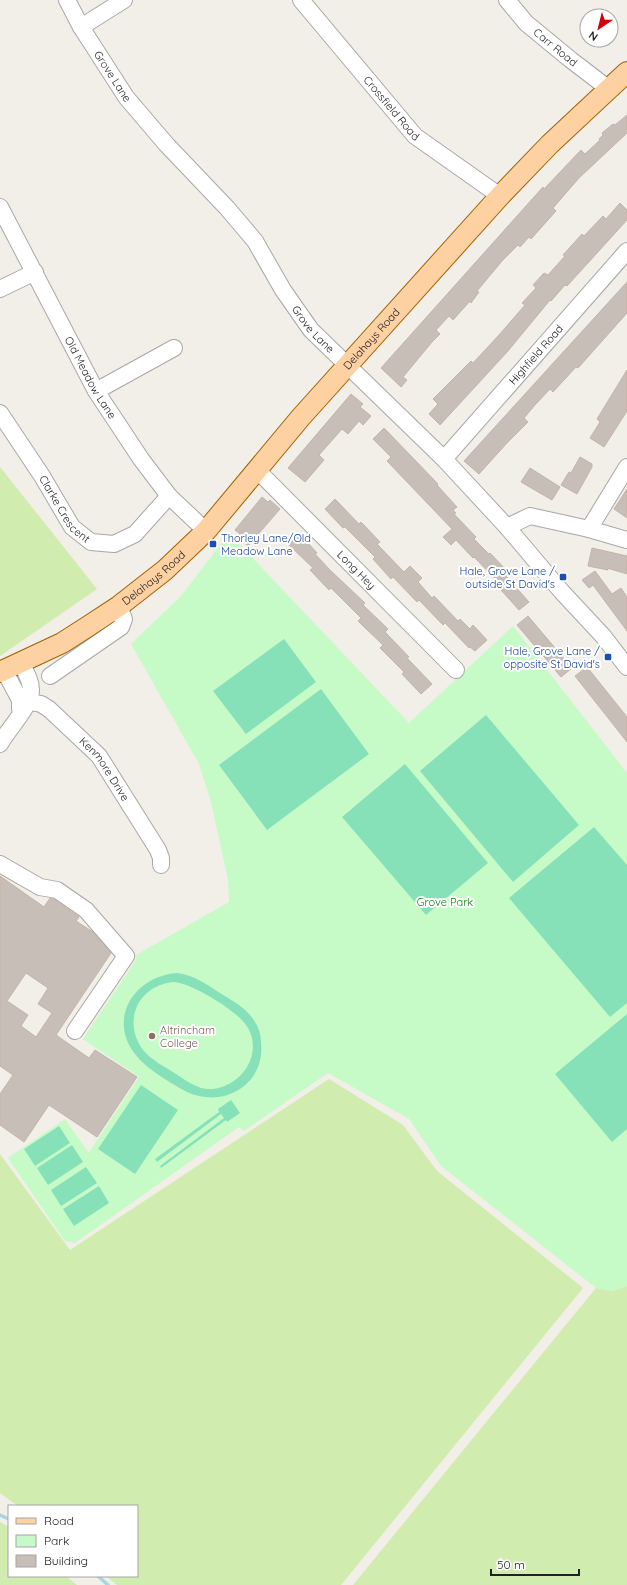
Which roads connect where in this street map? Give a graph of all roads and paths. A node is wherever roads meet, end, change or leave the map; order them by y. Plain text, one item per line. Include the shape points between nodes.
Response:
1 (67, 0) edge
2 (124, 0) edge
3 (301, 0) edge
4 (507, 0) edge
5 (81, 27) junction
6 (627, 72) edge
7 (610, 89) junction
8 (500, 196) junction
9 (0, 207) edge
10 (627, 251) edge
11 (35, 272) junction
12 (0, 289) edge
13 (174, 348) dead end
14 (347, 365) junction
15 (96, 391) junction
16 (0, 413) edge
17 (444, 459) junction
18 (627, 467) edge
19 (257, 470) junction
20 (169, 496) junction
21 (507, 527) junction
22 (589, 529) junction
23 (206, 531) junction
24 (627, 540) edge
25 (119, 606) junction
26 (627, 667) edge
27 (8, 668) edge
28 (456, 670) dead end
29 (50, 676) dead end
30 (23, 705) junction
31 (0, 744) edge
32 (0, 864) edge
33 (161, 865) dead end
34 (75, 1031) dead end

1 - 5 street, Grove Lane
2 - 5 street
3 - 8 street, Crossfield Road via 415,136
4 - 7 street, Carr Road via 526,23
5 - 14 street, Grove Lane via 126,97 255,241 283,290 311,330
6 - 7 main road, Delahays Road
7 - 8 main road, Delahays Road via 550,144
8 - 14 main road, Delahays Road
9 - 11 street, Old Meadow Lane
10 - 17 street, Highfield Road
11 - 12 street
11 - 15 street, Old Meadow Lane
13 - 15 street
14 - 17 street, Grove Lane
14 - 19 main road, Delahays Road
15 - 20 street, Old Meadow Lane
16 - 20 street, Clarke Crescent via 72,527 91,542 114,544 135,534
17 - 21 street, Grove Lane
18 - 22 street
19 - 23 main road, Delahays Road
19 - 28 street, Long Hey
20 - 23 street, Old Meadow Lane
21 - 22 street via 530,516
21 - 26 street, Grove Lane
22 - 24 street
23 - 25 main road, Delahays Road via 165,570
25 - 27 main road, Delahays Road via 62,643
25 - 29 street, Delahays Road via 124,619 121,627
27 - 30 street
30 - 31 street
30 - 33 street, Kenmore Drive via 41,704 49,709 98,756 158,850
32 - 34 street via 40,887 57,890 86,910 126,956

